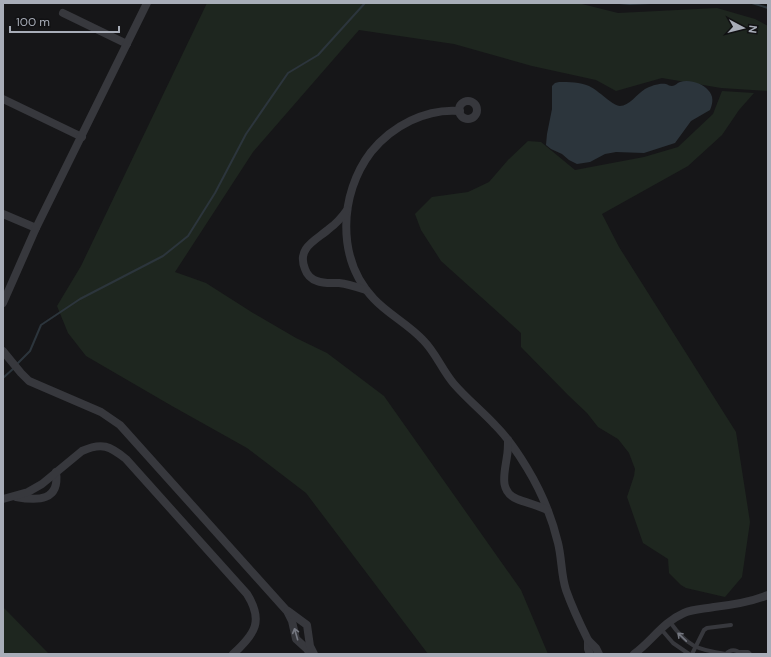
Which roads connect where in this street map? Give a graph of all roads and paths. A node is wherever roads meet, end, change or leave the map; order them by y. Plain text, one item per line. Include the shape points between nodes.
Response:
1 (147, 3) edge
2 (64, 13) dead end
3 (127, 44) junction
4 (3, 99) edge
5 (460, 110) dead end
6 (82, 136) junction
7 (347, 210) junction
8 (3, 214) edge
9 (36, 228) junction
10 (366, 290) junction
11 (3, 303) edge
12 (3, 351) edge
13 (508, 440) junction
14 (56, 472) junction
15 (16, 497) junction
16 (3, 500) edge
17 (547, 510) junction
18 (768, 595) edge
19 (287, 611) junction
20 (670, 622) junction
21 (731, 625) dead end
22 (661, 628) junction
23 (588, 640) junction
24 (695, 647) junction
25 (740, 653) edge
26 (233, 654) edge
27 (310, 654) edge
28 (314, 654) edge
29 (590, 654) edge
30 (599, 654) edge
31 (634, 654) edge
32 (689, 654) edge
33 (692, 654) edge
34 (726, 654) edge
35 (750, 654) edge

1 - 3 street
2 - 3 street
3 - 6 street
4 - 6 street
5 - 7 street via 431,113 415,118 385,138 356,176
6 - 9 street
7 - 10 street via 346,234 353,267 358,280
7 - 10 street via 330,229 309,245 305,250 303,262 306,272 315,280
8 - 9 street
9 - 11 street
10 - 13 street via 385,309 414,330 431,349 453,383
12 - 19 street via 25,378 101,412 120,425
13 - 17 street via 528,469
13 - 17 street via 503,479 507,490 510,495
14 - 15 street via 35,488
14 - 15 street via 56,485 46,498 31,500
14 - 26 street via 82,451 96,446 116,450 126,459 255,605 255,627
15 - 16 street
17 - 23 street via 558,544 566,590
18 - 20 street via 730,605 691,611
27 -> 19 street via 296,639
19 - 28 street via 308,625 310,646
20 - 22 street
24 -> 20 lane via 686,641
21 - 24 lane via 707,628
22 - 31 street
22 - 32 lane via 673,643
23 - 29 street
23 - 30 street
24 - 33 lane
24 - 34 lane
25 - 34 lane via 733,650
25 - 35 lane

